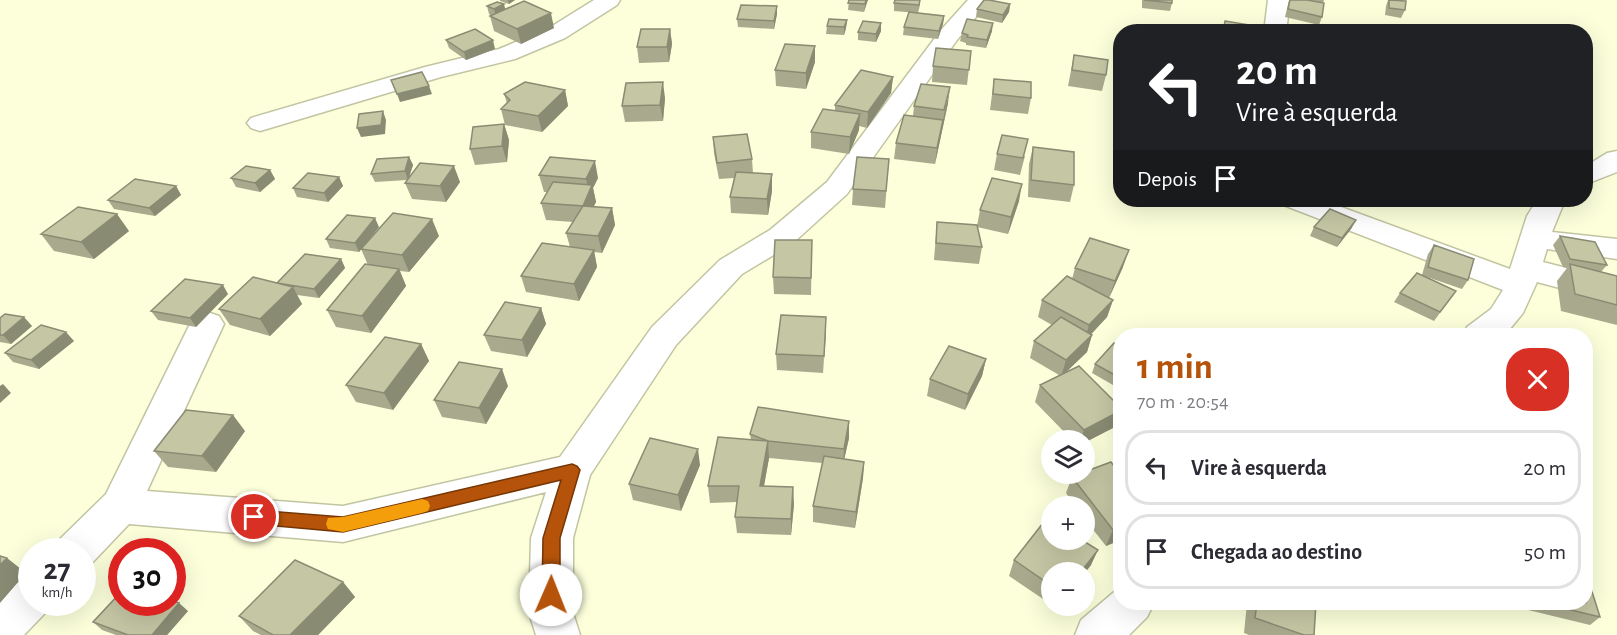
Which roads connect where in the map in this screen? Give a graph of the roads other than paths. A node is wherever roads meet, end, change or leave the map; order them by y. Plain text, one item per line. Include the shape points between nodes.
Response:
1 (609, 0) edge
2 (979, 0) edge
3 (1279, 0) edge
4 (1276, 24) edge
5 (260, 123) dead end
6 (1617, 159) edge
7 (1593, 173) edge
8 (1321, 207) edge
9 (1545, 207) edge
10 (1617, 249) edge
11 (1527, 264) junction
12 (1617, 292) edge
13 (207, 324) dead end
14 (1493, 328) edge
15 (572, 470) junction
16 (120, 506) junction
17 (89, 538) edge
18 (1124, 610) edge
19 (18, 611) edge
20 (0, 629) edge
21 (558, 635) edge
22 (1097, 635) edge

1 - 5 street via 557,33 507,54
2 - 15 street via 837,188 781,237 731,267 664,336
3 - 4 street
6 - 7 street
8 - 11 street
9 - 11 street
10 - 11 street
11 - 12 street
11 - 14 street via 1514,305
13 - 16 street
15 - 16 street via 343,524
15 - 21 street via 552,538 551,613
16 - 17 street
18 - 22 street
19 - 20 street

